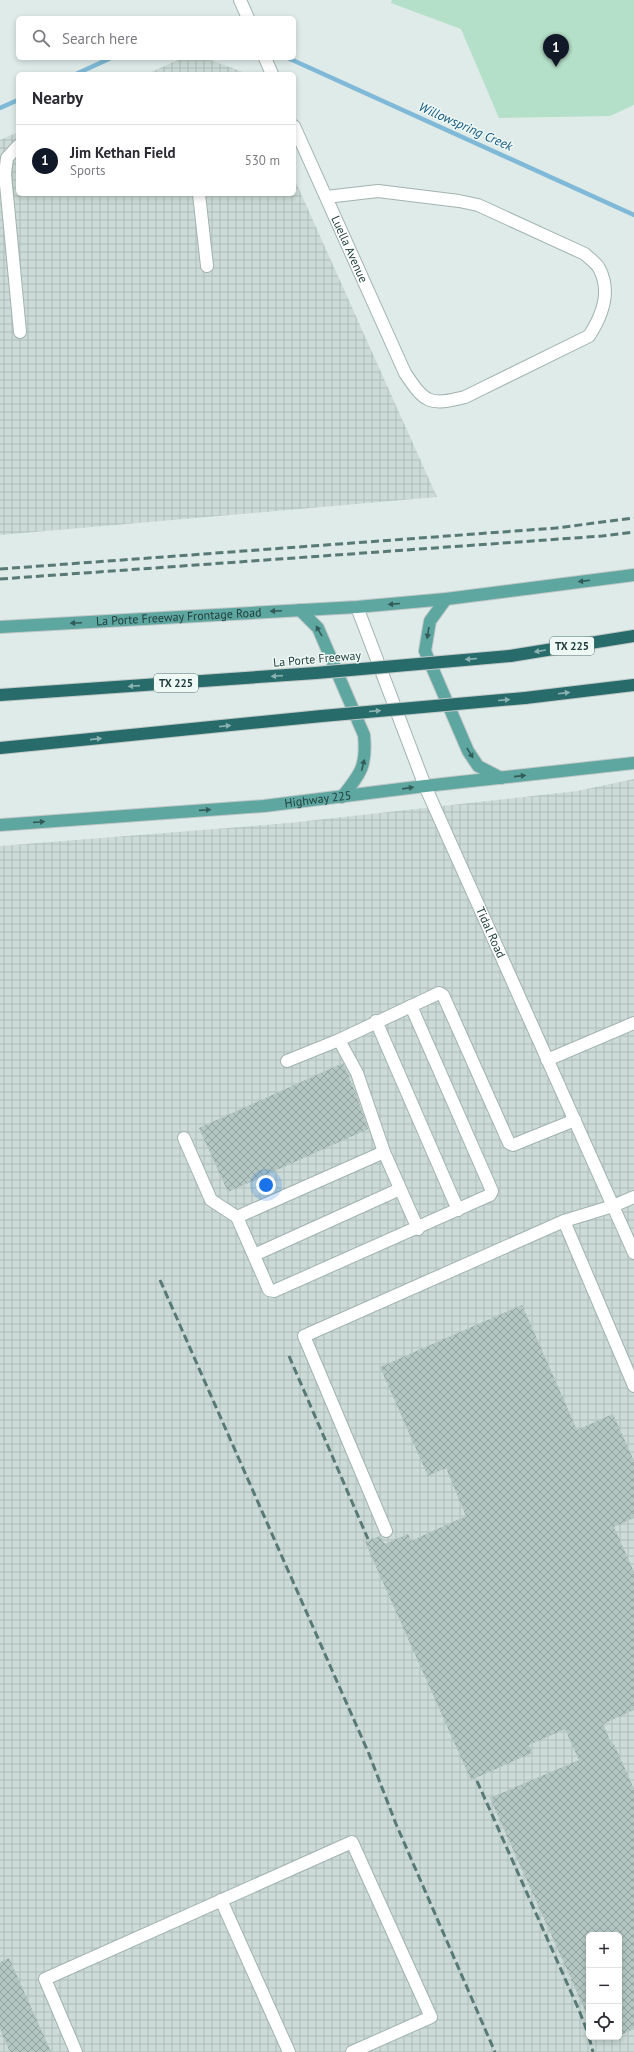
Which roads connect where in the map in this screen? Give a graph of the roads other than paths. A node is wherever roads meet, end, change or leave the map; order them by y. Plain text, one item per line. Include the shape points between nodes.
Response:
1 (240, 0) edge
2 (247, 16) edge
3 (266, 60) edge
4 (269, 72) edge
5 (296, 130) edge
6 (16, 148) edge
7 (199, 196) edge
8 (326, 196) junction
9 (207, 266) dead end
10 (20, 332) dead end
11 (634, 575) edge
12 (446, 599) junction
13 (357, 607) junction
14 (300, 610) junction
15 (0, 628) edge
16 (634, 636) edge
17 (634, 685) edge
18 (0, 690) edge
19 (37, 692) junction
20 (0, 695) edge
21 (57, 743) junction
22 (0, 748) edge
23 (0, 751) edge
24 (634, 763) edge
25 (501, 778) junction
26 (425, 786) junction
27 (342, 797) junction
28 (0, 825) edge
29 (411, 1006) junction
30 (376, 1021) junction
31 (634, 1023) edge
32 (339, 1040) junction
33 (547, 1060) junction
34 (287, 1061) dead end
35 (575, 1120) junction
36 (184, 1138) dead end
37 (384, 1152) junction
38 (400, 1189) junction
39 (634, 1197) edge
40 (613, 1206) junction
41 (458, 1210) junction
42 (237, 1217) junction
43 (564, 1221) junction
44 (418, 1229) junction
45 (634, 1253) edge
46 (254, 1255) junction
47 (634, 1386) edge
48 (386, 1531) dead end
49 (221, 1900) junction
50 (76, 2052) edge
51 (289, 2052) edge
52 (352, 2052) edge

1 - 2 street
3 - 4 street
5 - 8 street, Luella Avenue
6 - 10 street via 7,158 5,174
7 - 9 street
8 - 8 street, Luella Avenue via 405,373 419,395 434,402 465,397 588,336 600,319 604,281 598,267 585,254 478,205 378,191
11 -> 12 main road
12 -> 13 main road
12 -> 25 main road via 430,621 425,651 468,751 478,766
13 - 14 main road, La Porte Freeway Frontage Road
13 - 26 street, Tidal Road
14 -> 15 main road, La Porte Freeway Frontage Road
27 -> 14 main road via 360,773 366,753 364,735 318,628
16 -> 19 highway, La Porte Freeway / TX 225, bridge via 510,656 316,673
21 -> 17 highway, bridge via 526,698
18 - 19 highway
19 - 20 highway, La Porte Freeway / TX 225
21 - 22 highway
21 - 23 highway
25 -> 24 main road, Highway 225
25 - 26 main road, Highway 225
27 -> 26 main road, Highway 225
26 - 33 street, Tidal Road
28 -> 27 main road, Highway 225 via 264,806
29 - 30 street
29 - 35 street via 439,993 443,995 509,1143 513,1145
29 - 41 street via 492,1191 490,1196
30 - 32 street
30 - 41 street
31 - 33 street
32 - 34 street
32 - 37 street via 357,1073
33 - 35 street, Tidal Road
35 - 40 street, Tidal Road
36 - 42 street via 211,1200
37 - 38 street
37 - 42 street
38 - 44 street
38 - 46 street
39 - 40 street
40 - 43 street
40 - 45 street, Tidal Road
41 - 44 street
42 - 46 street
43 - 47 street
43 - 48 street via 304,1336
44 - 46 street via 274,1291 269,1290
49 - 50 street via 45,1979
49 - 51 street
49 - 52 street via 352,1842 431,2017

